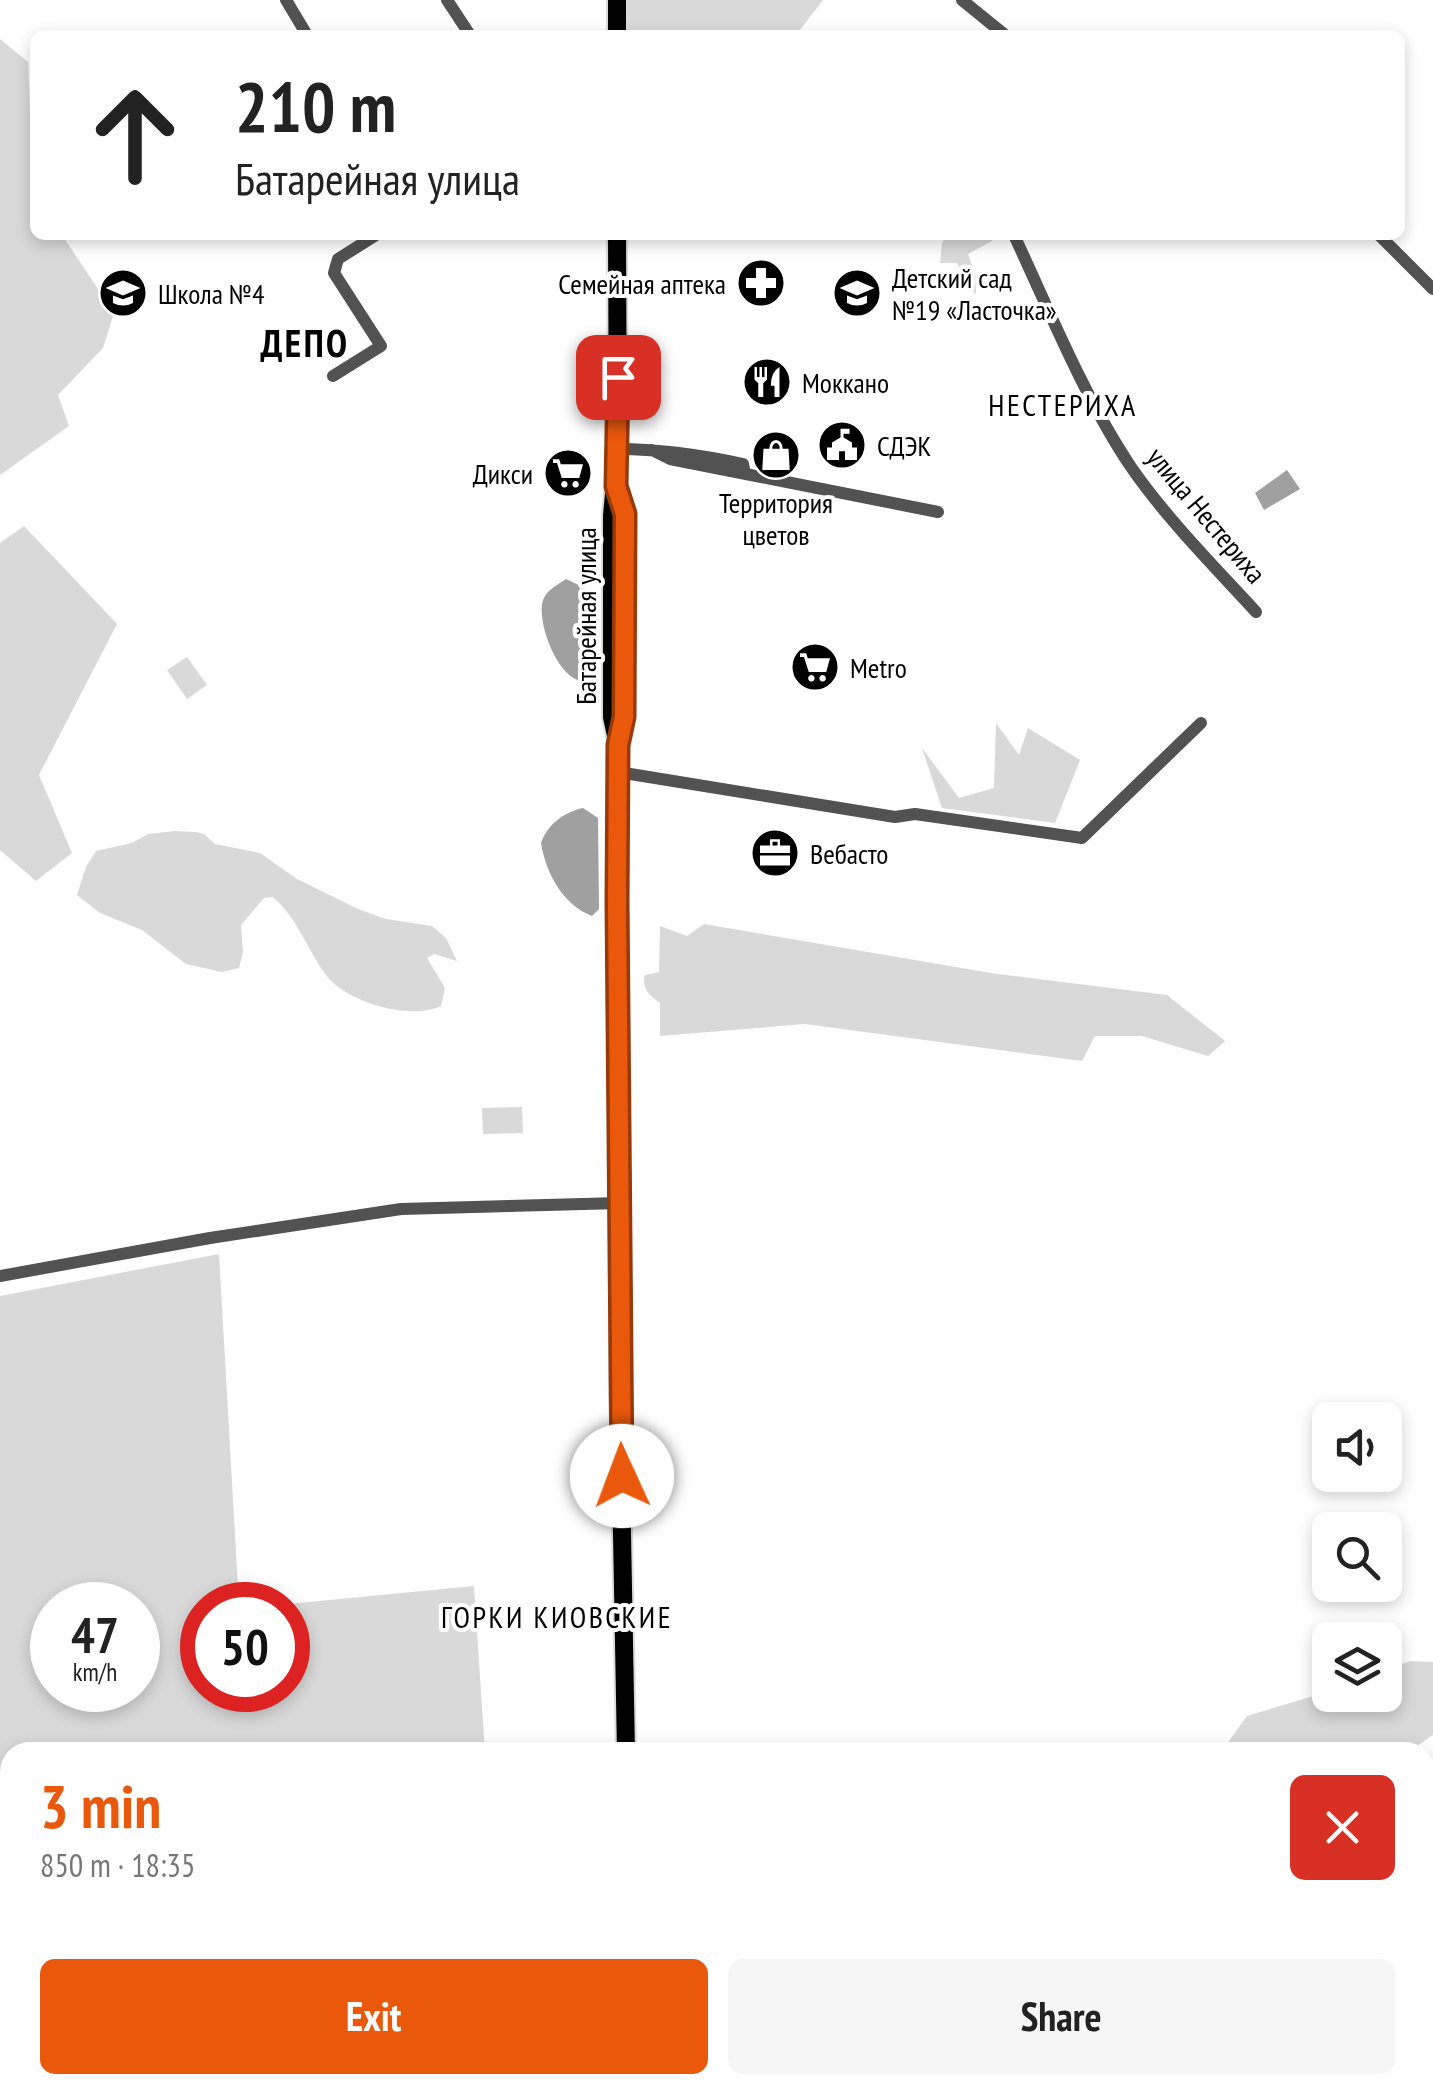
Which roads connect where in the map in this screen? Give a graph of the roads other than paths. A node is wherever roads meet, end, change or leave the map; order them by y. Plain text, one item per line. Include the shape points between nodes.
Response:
1 (286, 0) edge
2 (447, 0) edge
3 (617, 0) edge
4 (962, 0) edge
5 (303, 30) edge
6 (467, 30) edge
7 (617, 30) edge
8 (996, 30) edge
9 (368, 240) edge
10 (617, 240) edge
11 (1016, 240) edge
12 (1384, 240) edge
13 (1433, 289) edge
14 (333, 376) dead end
15 (618, 448) junction
16 (938, 512) dead end
17 (1256, 612) dead end
18 (1201, 724) dead end
19 (618, 772) junction
20 (622, 1203) junction
21 (0, 1276) edge
22 (626, 1742) edge

1 - 5 street
2 - 6 street
3 - 7 main road
4 - 8 street
9 - 14 street via 338,259 334,272 381,346
10 - 15 main road, Батарейная улица
11 - 17 street, улица Нестериха via 1130,465
12 - 13 street
15 - 16 street via 671,449
15 - 19 main road, Батарейная улица via 612,516
18 - 19 street via 1082,838 915,814 896,818
19 - 20 main road, Батарейная улица
20 - 21 street via 386,1211
20 - 22 main road, Батарейная улица

